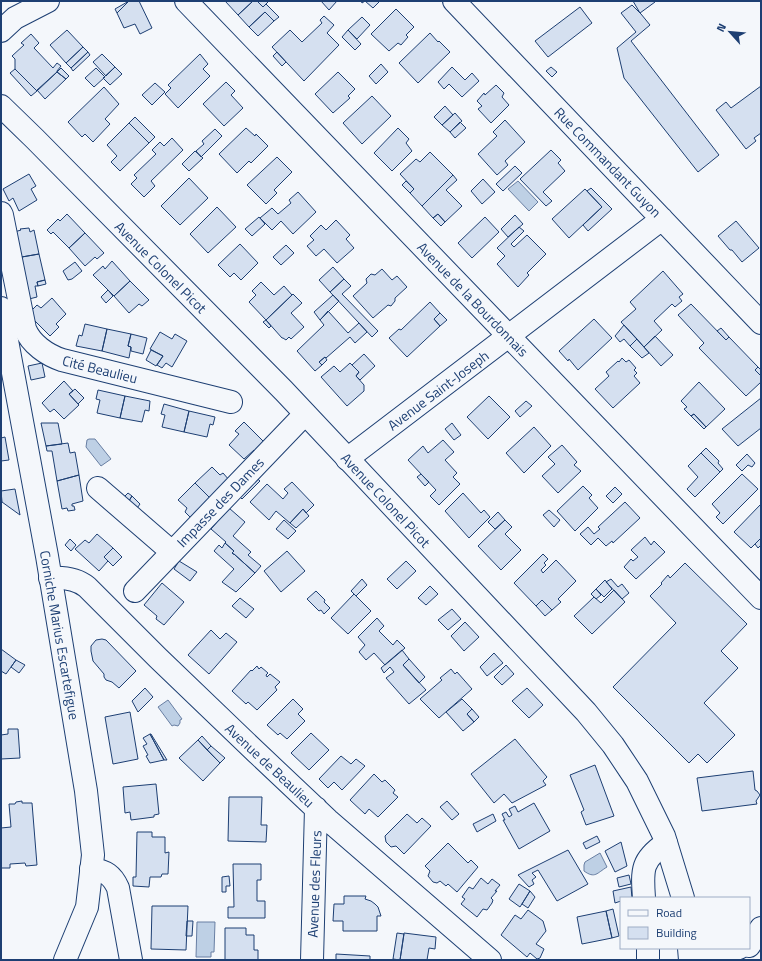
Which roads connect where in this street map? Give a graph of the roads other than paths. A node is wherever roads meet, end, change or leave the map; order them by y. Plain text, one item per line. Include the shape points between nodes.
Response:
1 (48, 1) edge
2 (186, 1) edge
3 (454, 1) edge
4 (6, 22) edge
5 (1, 106) edge
6 (1, 126) edge
7 (36, 139) junction
8 (1, 213) edge
9 (662, 219) junction
10 (1, 308) edge
11 (761, 323) edge
12 (509, 336) junction
13 (231, 402) dead end
14 (305, 414) junction
15 (347, 459) junction
16 (98, 488) dead end
17 (172, 552) junction
18 (50, 578) junction
19 (136, 591) dead end
20 (761, 598) edge
21 (316, 808) junction
22 (666, 844) junction
23 (91, 869) junction
24 (644, 897) edge
25 (683, 897) edge
26 (648, 949) edge
27 (689, 949) edge
28 (704, 949) edge
29 (718, 949) edge
30 (737, 949) edge
31 (65, 960) edge
32 (131, 960) edge
33 (312, 960) edge
34 (490, 960) edge
35 (648, 960) edge
36 (690, 960) edge
37 (708, 960) edge

1 - 4 street
2 - 12 street, Avenue de la Bourdonnais
3 - 9 street, Rue Commandant Guyon
5 - 7 street, Avenue Colonel Picot
6 - 7 street, Avenue Colonel Picot
7 - 14 street, Avenue Colonel Picot
8 - 13 street, Cité Beaulieu via 25,329 42,350 62,360
9 - 11 street, Rue Commandant Guyon
9 - 12 street, Avenue Saint-Joseph
10 - 18 street, Corniche Marius Escartefigue
12 - 15 street, Avenue Saint-Joseph
12 - 20 street, Avenue de la Bourdonnais
14 - 15 street, Avenue Colonel Picot
14 - 17 street, Impasse des Dames
15 - 22 street, Avenue Colonel Picot via 581,707 608,739 637,781
16 - 17 street
17 - 19 street, Impasse des Dames
18 - 21 street, Avenue de Beaulieu via 77,580 87,587
18 - 23 street, Corniche Marius Escartefigue via 86,791 93,855
21 - 33 street, Avenue des Fleurs
21 - 34 street, Avenue de Beaulieu
22 - 24 street via 652,854 644,868
22 - 25 street, Avenue Colonel Picot
23 - 31 street, Corniche Marius Escartefigue via 87,907
23 - 32 street via 107,873 118,888
26 - 35 street
27 - 36 street
28 - 37 street
29 - 30 street

